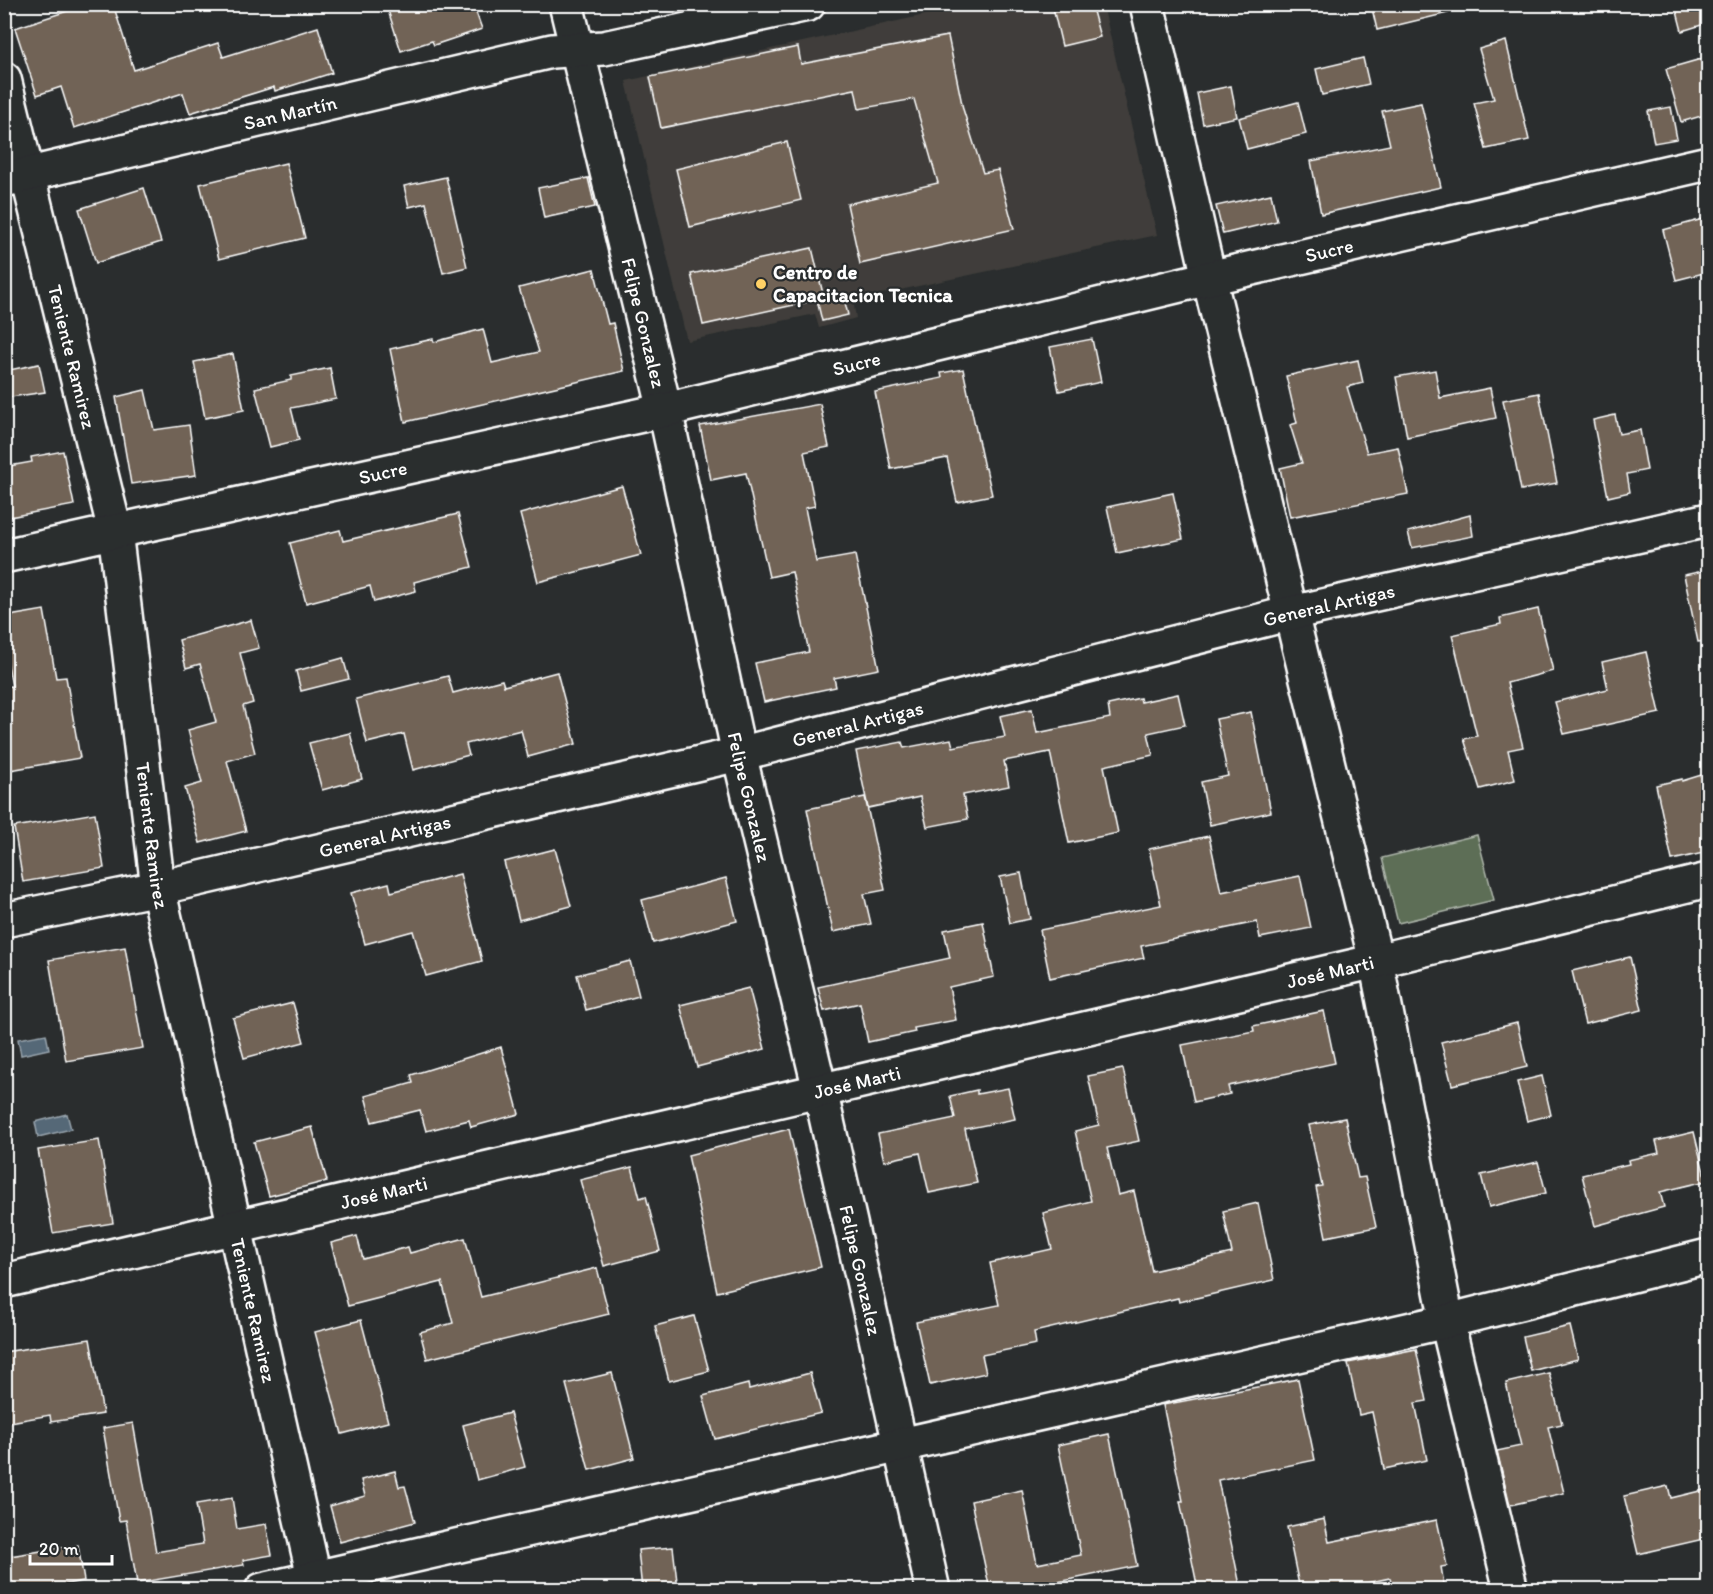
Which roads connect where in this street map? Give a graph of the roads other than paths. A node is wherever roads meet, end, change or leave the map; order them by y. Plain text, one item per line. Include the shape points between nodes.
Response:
1 (566, 4) edge
2 (808, 4) edge
3 (1147, 4) edge
4 (576, 50) junction
5 (4, 80) edge
6 (1708, 163) edge
7 (16, 178) edge
8 (1209, 278) junction
9 (665, 410) junction
10 (1708, 519) edge
11 (115, 531) junction
12 (4, 556) edge
13 (1291, 613) junction
14 (739, 754) junction
15 (1708, 880) edge
16 (158, 888) junction
17 (4, 920) edge
18 (1376, 961) junction
19 (820, 1090) junction
20 (235, 1227) junction
21 (1708, 1256) edge
22 (4, 1281) edge
23 (1447, 1321) junction
24 (901, 1446) junction
25 (316, 1584) edge
26 (262, 1590) edge
27 (933, 1590) edge
28 (1511, 1590) edge

1 - 4 street, Felipe Gonzalez
2 - 4 street, San Martín via 604,48
3 - 8 street
4 - 7 street, San Martín via 552,51
4 - 9 street, Felipe Gonzalez
5 - 7 street, Teniente Ramirez
6 - 8 street, Sucre
7 - 11 street, Teniente Ramirez
8 - 9 street, Sucre
8 - 13 street
9 - 11 street, Sucre
9 - 14 street, Felipe Gonzalez
10 - 13 street, General Artigas
11 - 12 street, Sucre
11 - 16 street, Teniente Ramirez
13 - 14 street, General Artigas
13 - 18 street
14 - 16 street, General Artigas
14 - 19 street, Felipe Gonzalez
15 - 18 street, José Marti
16 - 17 street, General Artigas
16 - 20 street, Teniente Ramirez
18 - 19 street, José Marti
18 - 23 street
19 - 20 street, José Marti
19 - 24 street, Felipe Gonzalez
20 - 22 street, José Marti
20 - 25 street, Teniente Ramirez
21 - 23 street
23 - 24 street
23 - 28 street
24 - 25 street
24 - 27 street, Felipe Gonzalez
25 - 26 street

